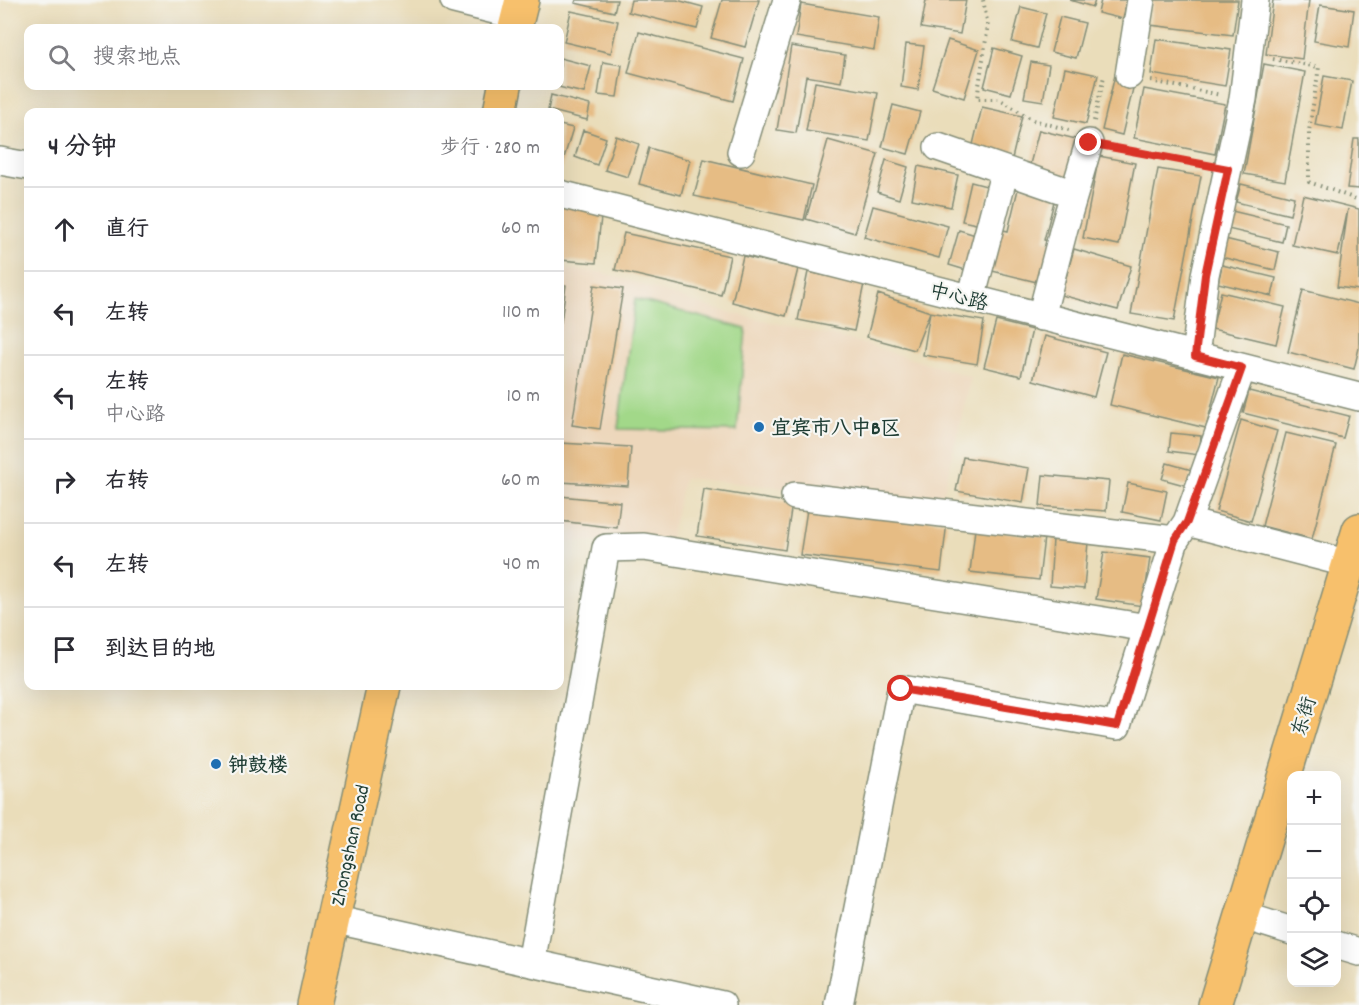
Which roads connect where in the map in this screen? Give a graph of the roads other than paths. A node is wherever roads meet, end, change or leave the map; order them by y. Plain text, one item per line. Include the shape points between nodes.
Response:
1 (454, 0) edge
2 (787, 0) edge
3 (1141, 0) edge
4 (1255, 0) edge
5 (518, 15) edge
6 (1129, 75) road end
7 (504, 90) edge
8 (501, 108) edge
9 (1089, 143) road end
10 (938, 147) dead end
11 (741, 152) dead end
12 (0, 161) edge
13 (24, 165) edge
14 (1005, 170) junction
15 (1074, 194) junction
16 (564, 195) edge
17 (971, 299) junction
18 (1041, 317) junction
19 (1195, 356) junction
20 (1242, 368) junction
21 (1359, 397) edge
22 (795, 496) dead end
23 (1181, 531) junction
24 (1359, 531) edge
25 (1351, 578) edge
26 (1148, 628) junction
27 (383, 690) edge
28 (1241, 915) junction
29 (332, 919) junction
30 (1287, 929) edge
31 (1341, 947) edge
32 (1359, 952) edge
33 (531, 963) junction
34 (314, 1005) edge
35 (722, 1005) edge
36 (839, 1005) edge
37 (1215, 1005) edge

1 - 5 street
2 - 11 street
3 - 6 street
4 - 19 street via 1243,99 1205,275
7 - 8 main road
9 - 15 street
10 - 14 street
12 - 13 street
14 - 15 street
14 - 17 street
15 - 18 street
16 - 17 street, 中心路
17 - 18 street, 中心路
18 - 19 street, 中心路
19 - 20 street, 中心路
20 - 21 street, 中心路
20 - 23 street
22 - 23 street
23 - 25 street
23 - 26 street
24 - 25 main road, 东街
25 - 28 main road, 东街
26 - 33 street via 644,547 606,548
26 - 36 street via 1117,726 901,689
27 - 29 main road, Zhongshan Road
28 - 30 street
28 - 37 main road, 东街
29 - 33 street
29 - 34 main road, Zhongshan Road
31 - 32 street
33 - 35 street

